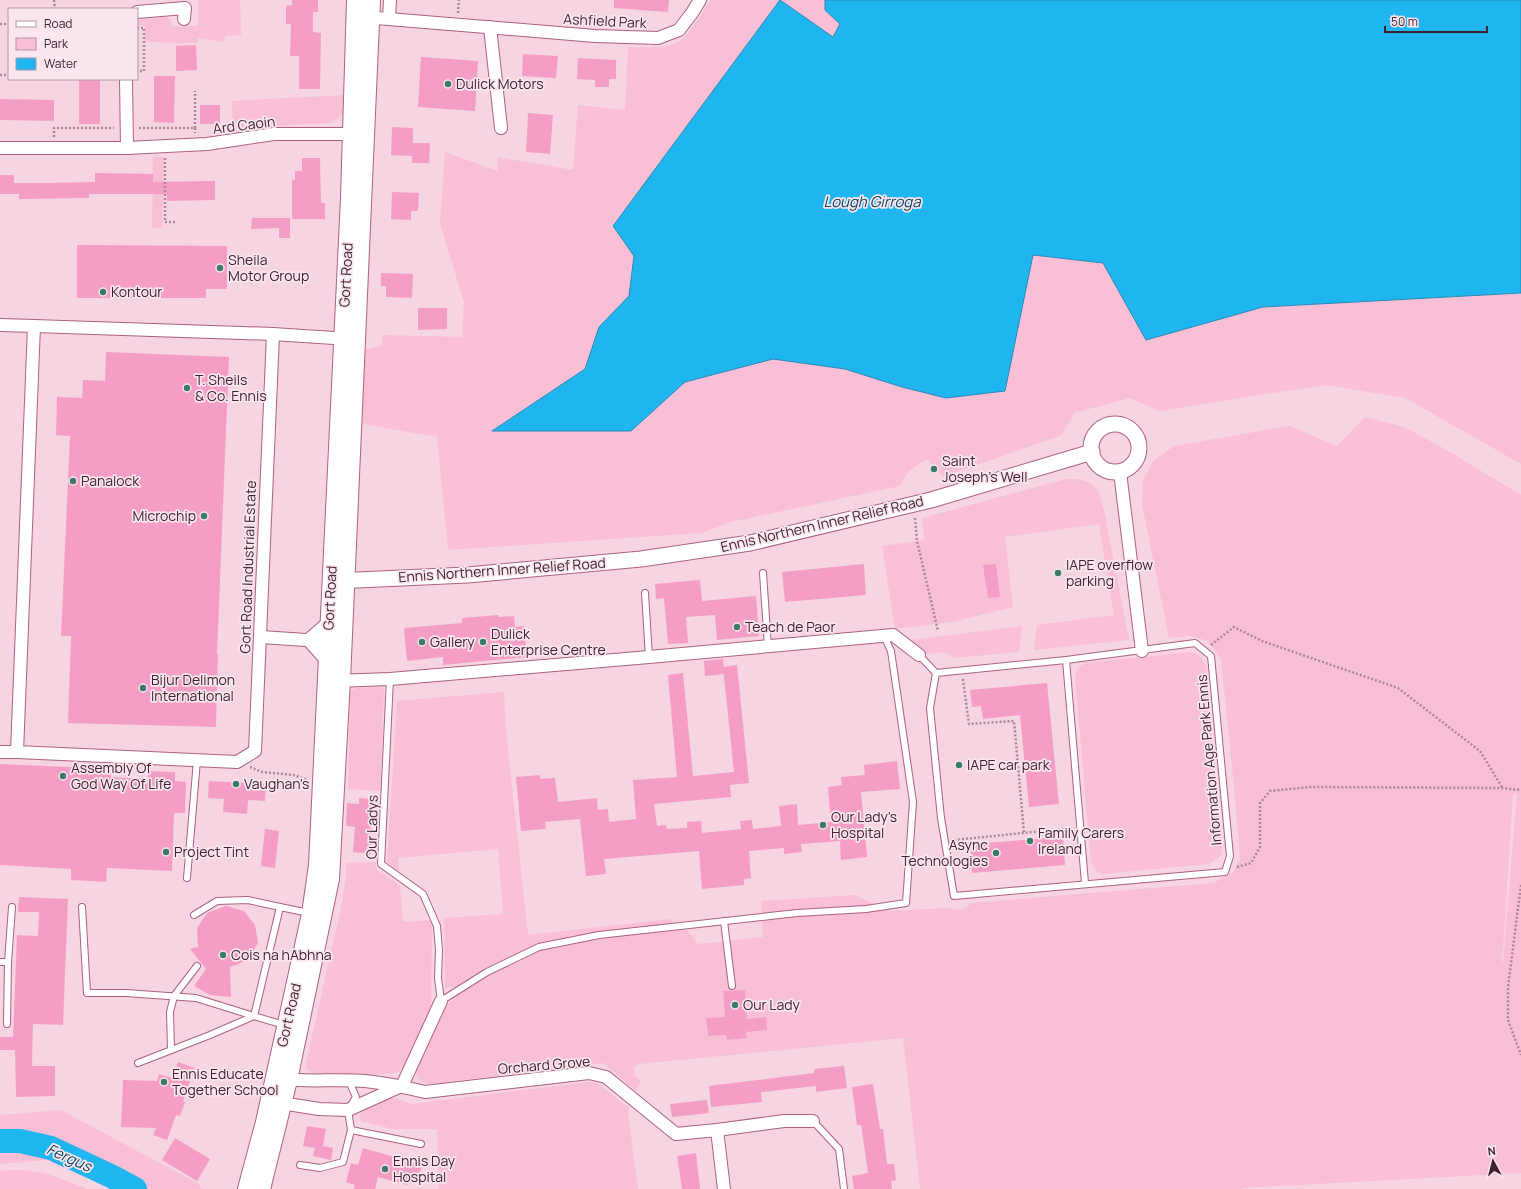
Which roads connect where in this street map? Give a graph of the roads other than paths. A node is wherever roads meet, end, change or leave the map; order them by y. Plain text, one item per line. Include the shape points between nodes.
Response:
1 (390, 0) edge
2 (700, 0) edge
3 (363, 9) edge
4 (138, 12) edge
5 (389, 18) junction
6 (184, 20) dead end
7 (490, 27) junction
8 (126, 80) edge
9 (501, 128) dead end
10 (358, 134) junction
11 (0, 148) edge
12 (127, 148) junction
13 (0, 325) edge
14 (34, 326) junction
15 (273, 334) junction
16 (349, 339) junction
17 (1092, 452) junction
18 (1120, 472) junction
19 (763, 573) dead end
20 (338, 581) junction
21 (644, 593) dead end
22 (329, 622) junction
23 (884, 636) junction
24 (261, 637) junction
25 (308, 640) junction
26 (335, 642) junction
27 (768, 647) junction
28 (1142, 651) junction
29 (919, 655) joint
30 (649, 657) junction
31 (1066, 660) junction
32 (327, 661) junction
33 (936, 673) junction
34 (390, 678) junction
35 (333, 681) junction
36 (0, 752) edge
37 (17, 752) junction
38 (197, 760) junction
39 (187, 878) dead end
40 (1085, 883) junction
41 (12, 907) dead end
42 (82, 907) dead end
43 (280, 907) junction
44 (194, 915) dead end
45 (317, 915) junction
46 (724, 921) junction
47 (0, 962) edge
48 (8, 962) junction
49 (197, 966) dead end
50 (732, 986) dead end
51 (174, 996) junction
52 (441, 1000) junction
53 (254, 1016) junction
54 (7, 1024) dead end
55 (292, 1028) junction
56 (171, 1050) junction
57 (138, 1063) dead end
58 (282, 1079) junction
59 (348, 1081) junction
60 (402, 1086) junction
61 (275, 1102) junction
62 (348, 1110) junction
63 (814, 1121) joint
64 (351, 1130) junction
65 (717, 1130) junction
66 (421, 1144) dead end
67 (300, 1166) dead end
68 (246, 1189) edge
69 (261, 1189) edge
70 (724, 1189) edge
71 (844, 1189) edge

1 - 5 street
2 - 7 street, Ashfield Park via 679,30 658,38 595,36
3 - 5 street, Ashfield Park
3 - 10 main road, Gort Road
4 - 6 street via 184,8
5 - 7 street, Ashfield Park
7 - 9 street
8 - 12 street
10 - 12 street, Ard Caoin via 274,134 196,145
10 - 16 main road, Gort Road
11 - 12 street, Ard Caoin
13 - 14 street
14 - 15 street
14 - 37 street
15 - 16 street
15 - 24 street, Gort Road Industrial Estate
16 - 20 main road, Gort Road
17 - 18 street via 1094,460 1100,466 1112,472
17 - 18 street via 1094,436 1107,425 1120,424 1131,429 1139,442 1139,452 1134,463
17 - 20 street, Ennis Northern Inner Relief Road via 916,504 750,543 641,559 468,575
18 - 28 street
19 - 27 lane
20 - 22 main road, Gort Road
20 - 26 main road, Gort Road
21 - 30 lane
22 - 25 street
22 - 26 main road, Gort Road
23 - 27 street
23 - 29 street via 893,635
23 - 46 lane via 891,651 913,802 906,903 866,909
24 - 25 street
24 - 38 street, Gort Road Industrial Estate via 255,751 237,762
25 - 26 street
25 - 32 street
26 - 32 main road, Gort Road
26 - 35 main road, Gort Road
27 - 30 street
28 - 31 lane
28 - 40 lane, Information Age Park Ennis via 1195,643 1211,656 1230,856 1225,872
29 - 33 lane
30 - 34 street
31 - 33 lane
31 - 40 lane
32 - 35 main road, Gort Road
33 - 40 lane, Information Age Park Ennis via 930,708 941,818 954,896
34 - 35 street
34 - 52 lane, Our Ladys via 382,864 423,894 437,926
35 - 45 main road, Gort Road via 322,789
35 - 45 main road, Gort Road via 330,878
36 - 37 street
37 - 38 street
38 - 39 lane
41 - 48 lane
42 - 51 lane via 87,993
43 - 44 lane via 248,900 217,901
43 - 45 lane
43 - 53 lane
45 - 55 main road, Gort Road
46 - 50 lane
46 - 52 lane via 599,935 539,947 487,972
47 - 48 lane
48 - 54 lane
49 - 51 lane
51 - 53 lane via 196,998
51 - 56 lane via 170,1012
52 - 60 street
53 - 55 lane
53 - 56 lane
55 - 58 main road, Gort Road
56 - 57 lane
58 - 59 street, Orchard Grove
58 - 61 main road, Gort Road
59 - 60 street, Orchard Grove
59 - 62 lane via 356,1097
60 - 62 street
60 - 65 street, Orchard Grove via 425,1092 589,1073 606,1077 676,1134
61 - 62 street via 319,1109
61 - 68 main road, Gort Road via 265,1122
61 - 69 main road, Gort Road
62 - 64 lane
63 - 65 street, Orchard Grove via 784,1120
63 - 71 lane, Orchard Grove via 839,1149
64 - 66 lane
64 - 67 lane via 343,1162 320,1168
65 - 70 street

